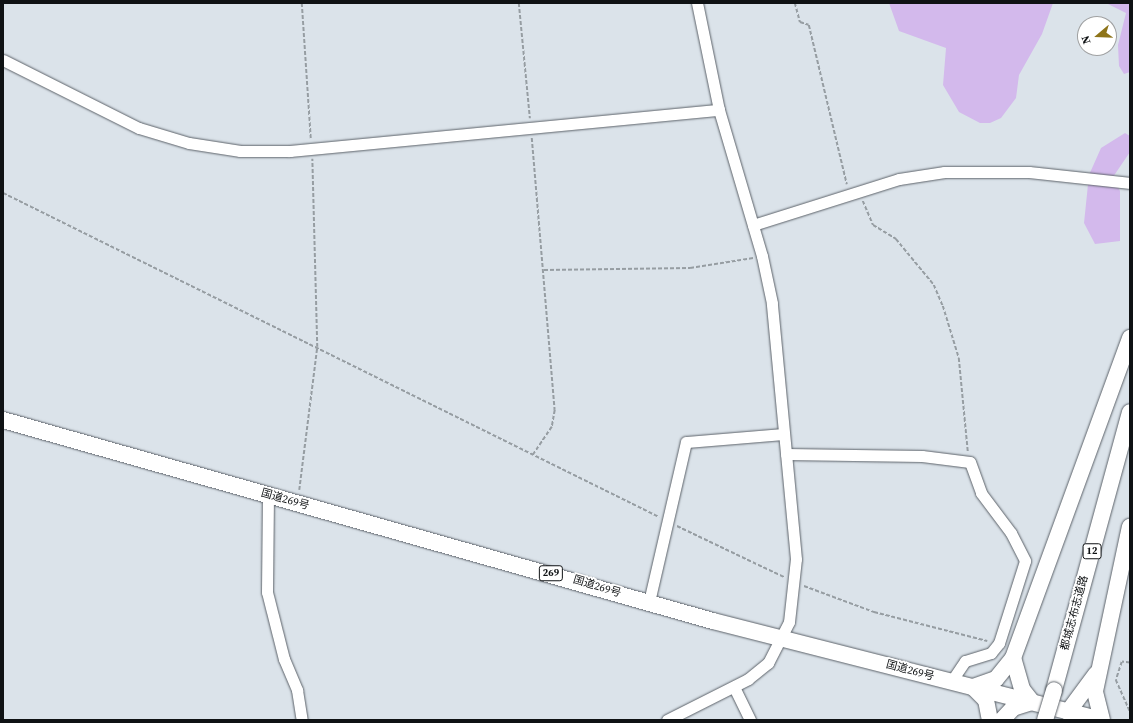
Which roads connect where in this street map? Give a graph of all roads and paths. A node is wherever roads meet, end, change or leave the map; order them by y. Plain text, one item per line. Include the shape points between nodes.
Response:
1 (302, 3) edge
2 (519, 3) edge
3 (697, 3) edge
4 (795, 3) edge
5 (3, 60) edge
6 (719, 110) junction
7 (531, 127) junction
8 (312, 148) junction
9 (1130, 183) edge
10 (3, 193) edge
11 (854, 193) junction
12 (753, 225) junction
13 (762, 256) junction
14 (544, 270) junction
15 (1130, 338) edge
16 (317, 347) junction
17 (1130, 412) edge
18 (3, 420) edge
19 (784, 434) junction
20 (786, 454) junction
21 (533, 455) junction
22 (970, 462) junction
23 (268, 495) junction
24 (296, 504) junction
25 (669, 522) junction
26 (1130, 527) edge
27 (794, 582) junction
28 (648, 602) junction
29 (782, 638) junction
30 (999, 643) junction
31 (1013, 658) junction
32 (1130, 663) edge
33 (1100, 668) junction
34 (951, 682) junction
35 (734, 687) junction
36 (973, 687) junction
37 (1040, 709) edge
38 (1068, 712) junction
39 (1130, 712) edge
40 (302, 720) edge
41 (667, 720) edge
42 (750, 720) edge
43 (990, 720) edge
44 (1002, 720) edge
45 (1054, 720) edge
46 (1102, 720) edge

1 - 8 path
2 - 7 path
3 - 6 street
4 - 11 path via 800,22 809,25
5 - 8 street via 139,128 189,143 247,152
6 - 7 street
6 - 12 street
7 - 8 street
7 - 14 path
8 - 16 path
9 - 11 street via 1028,172 959,172 899,179
10 - 16 path
11 - 12 street
11 - 22 path via 869,219 896,239 934,285 959,358
12 - 13 street
13 - 14 path via 690,268
13 - 19 street via 772,303
14 - 21 path via 555,410 552,428
15 - 31 highway
16 - 21 path
16 - 24 path via 307,446
17 - 37 highway, 都城志布志道路 / 12, bridge via 1054,690
18 - 23 highway, 国道269号 / 269
19 - 20 street
19 - 25 street via 686,442
20 - 22 street via 922,456
20 - 27 street via 795,537
21 - 25 path
22 - 30 street via 981,493 1011,533 1025,561
23 - 24 highway, 国道269号 / 269
23 - 40 street via 267,592 284,659 297,690
24 - 28 highway, 国道269号 / 269
25 - 27 path
25 - 28 street
26 - 33 highway
27 - 29 street via 789,622
27 - 30 path via 874,612
28 - 29 highway, 国道269号 / 269
29 - 34 highway, 国道269号 / 269
29 - 35 street via 760,671
30 - 34 street via 991,653 965,660
31 - 36 highway via 996,679
31 - 37 highway via 1022,690
32 - 39 path via 1122,662 1116,680
33 - 38 highway
33 - 46 highway via 1095,691
34 - 36 highway, 国道269号 / 269
35 - 41 street
35 - 42 street
36 - 37 highway, 国道269号 / 269
36 - 43 highway via 986,700
37 - 38 highway, 国道269号 / 269
37 - 44 highway via 1013,708
37 - 45 highway
38 - 46 highway, 国道269号 / 269

